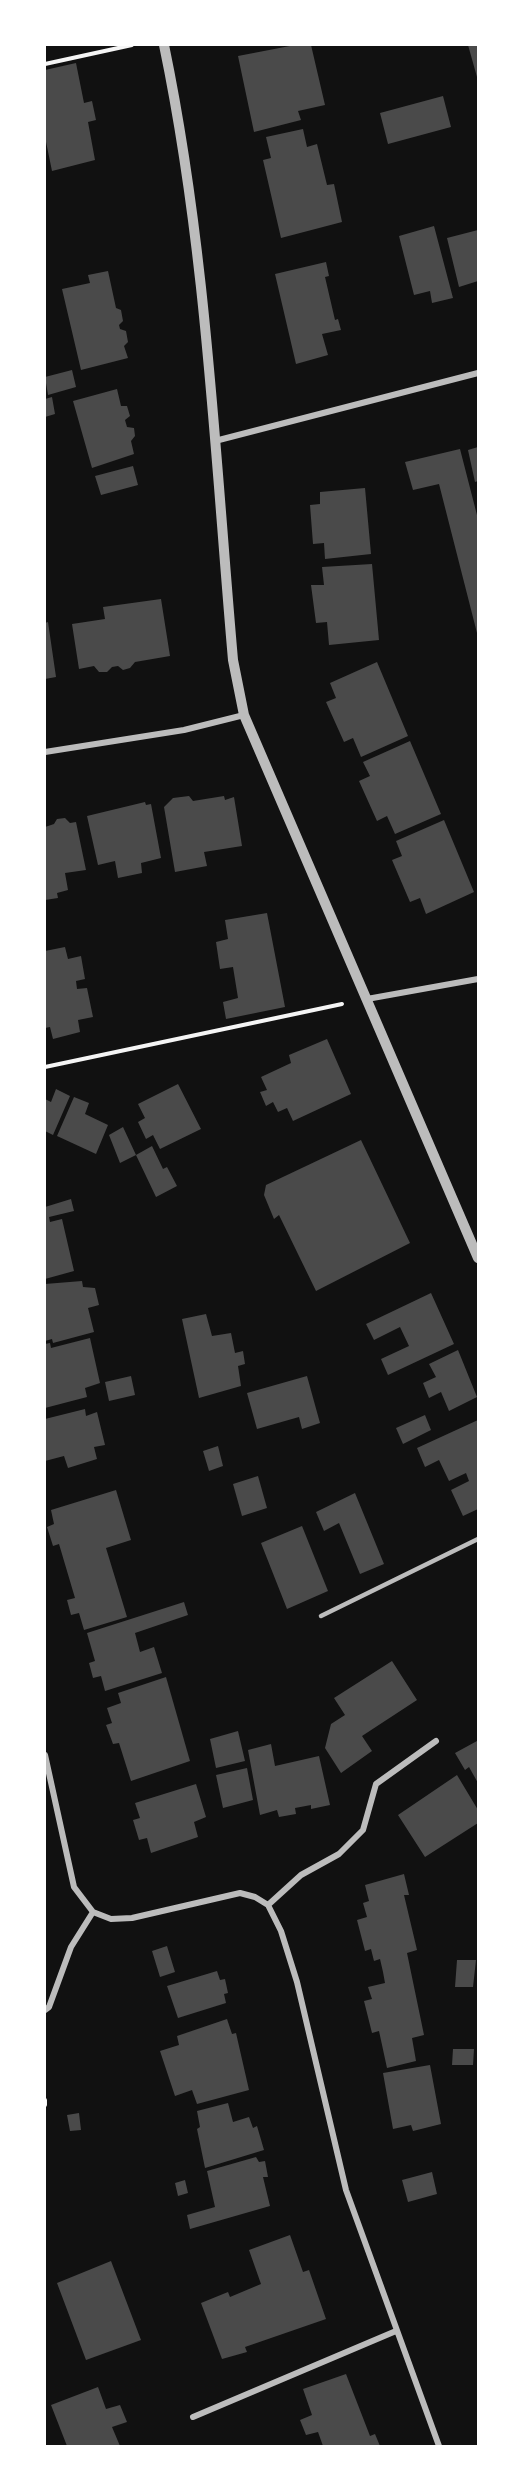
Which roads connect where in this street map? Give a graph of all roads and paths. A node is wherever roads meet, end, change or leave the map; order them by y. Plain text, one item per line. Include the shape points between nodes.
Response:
1 (132, 45) edge
2 (164, 45) edge
3 (45, 63) edge
4 (478, 373) edge
5 (214, 441) junction
6 (244, 715) junction
7 (45, 752) edge
8 (478, 979) edge
9 (367, 999) junction
10 (45, 1066) edge
11 (478, 1258) edge
12 (478, 1539) edge
13 (321, 1616) dead end
14 (436, 1741) dead end
15 (45, 1755) edge
16 (268, 1905) junction
17 (93, 1912) junction
18 (45, 2010) edge
19 (45, 2100) edge
20 (45, 2105) edge
21 (396, 2331) junction
22 (193, 2417) dead end
23 (439, 2446) edge

1 - 3 path
2 - 5 street via 201,271
4 - 5 street
5 - 6 street via 233,660
6 - 7 street via 194,728
6 - 9 street
8 - 9 street
9 - 10 path
9 - 11 street
12 - 13 lane
14 - 16 street via 376,1784 363,1830 339,1854 301,1875
15 - 17 street via 74,1887
16 - 17 street via 240,1893 132,1918 111,1919
16 - 21 street via 292,1963 346,2190
17 - 18 street via 71,1947
19 - 20 path
21 - 22 street
21 - 23 street

